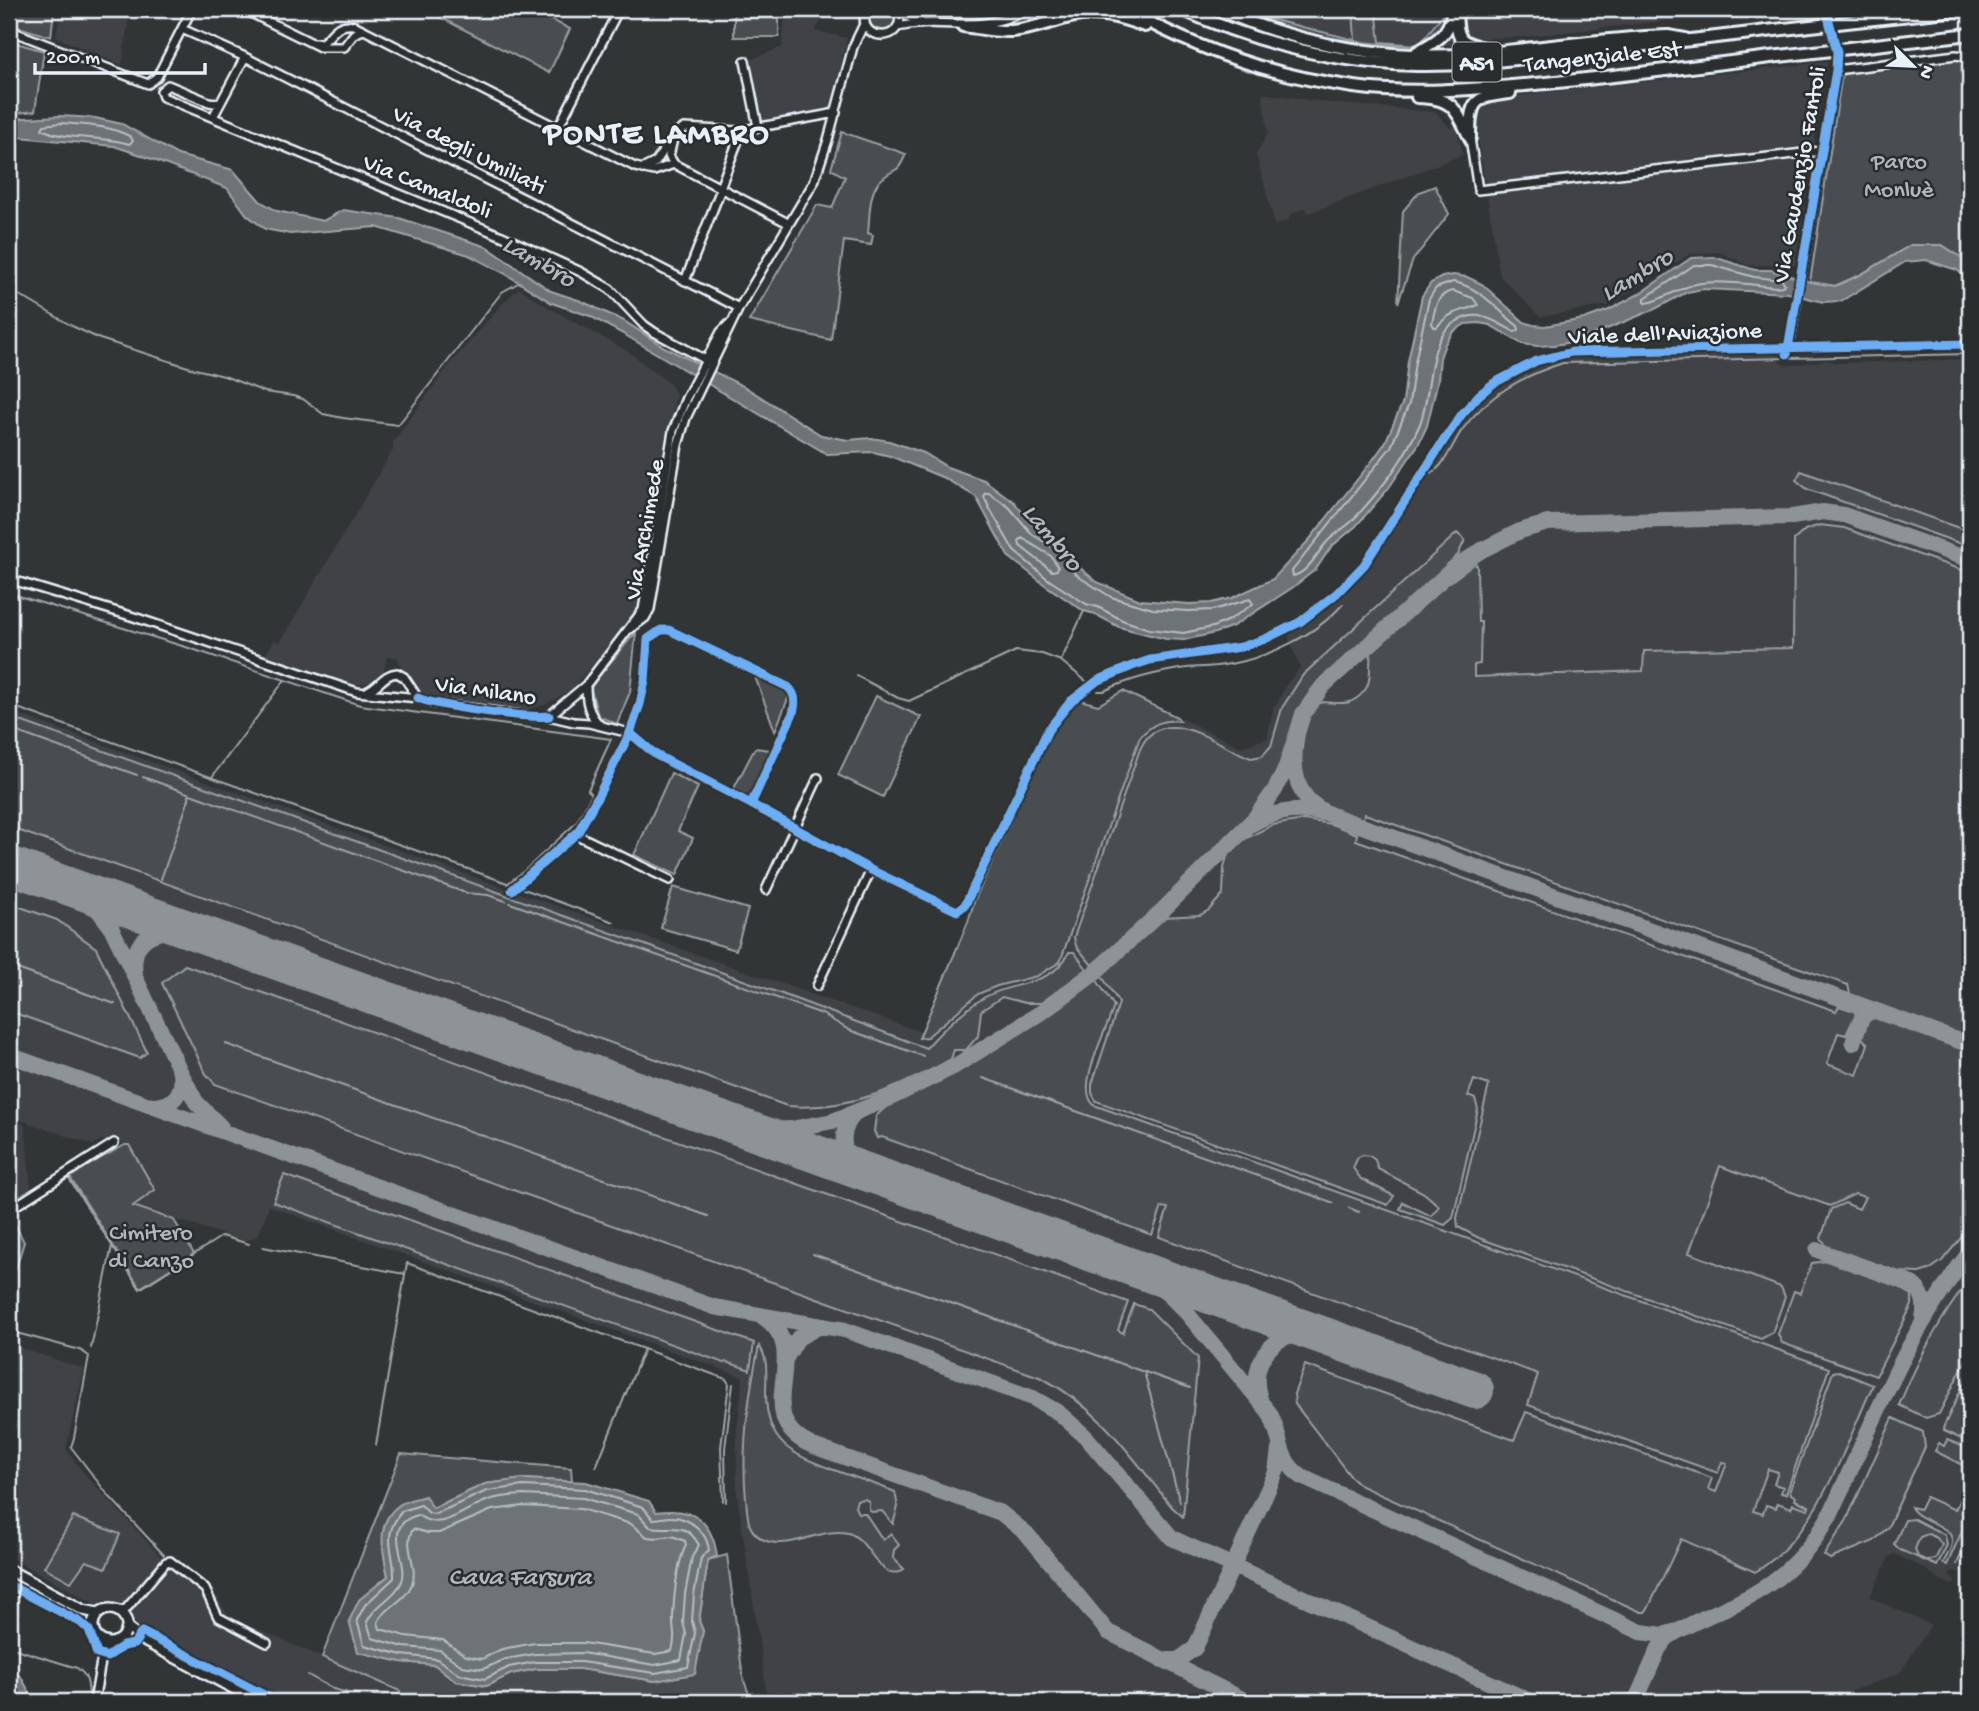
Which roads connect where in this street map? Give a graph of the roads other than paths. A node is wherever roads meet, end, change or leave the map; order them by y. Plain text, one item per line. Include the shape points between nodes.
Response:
1 (192, 9) edge
2 (243, 9) edge
3 (619, 9) edge
4 (866, 9) edge
5 (937, 9) edge
6 (998, 9) edge
7 (1028, 9) edge
8 (1125, 9) edge
9 (1181, 9) edge
10 (1217, 9) edge
11 (1455, 9) edge
12 (1826, 9) edge
13 (1965, 9) edge
14 (899, 11) edge
15 (865, 22) junction
16 (922, 23) junction
17 (963, 26) junction
18 (897, 27) junction
19 (340, 28) junction
20 (182, 29) junction
21 (9, 30) edge
22 (364, 30) junction
23 (873, 33) junction
24 (330, 34) junction
25 (1970, 34) edge
26 (1694, 41) junction
27 (312, 43) junction
28 (348, 43) junction
29 (855, 43) junction
30 (1193, 44) junction
31 (336, 48) junction
32 (1498, 51) junction
33 (1415, 54) junction
34 (245, 57) junction
35 (1970, 57) edge
36 (745, 61) dead end
37 (1836, 70) junction
38 (1578, 81) junction
39 (1356, 88) junction
40 (220, 104) junction
41 (836, 113) junction
42 (214, 117) junction
43 (758, 127) junction
44 (558, 128) junction
45 (742, 130) junction
46 (674, 135) junction
47 (1470, 138) junction
48 (1822, 151) junction
49 (674, 164) junction
50 (641, 169) junction
51 (721, 188) junction
52 (788, 223) junction
53 (685, 281) junction
54 (739, 308) junction
55 (1970, 344) edge
56 (1788, 346) junction
57 (708, 362) junction
58 (9, 579) edge
59 (384, 678) junction
60 (406, 681) junction
61 (586, 685) junction
62 (364, 692) junction
63 (572, 696) junction
64 (393, 697) junction
65 (418, 698) junction
66 (563, 703) junction
67 (588, 706) junction
68 (549, 716) junction
69 (575, 722) junction
70 (604, 727) junction
71 (630, 733) junction
72 (818, 778) dead end
73 (751, 804) junction
74 (795, 828) junction
75 (575, 834) junction
76 (871, 870) junction
77 (670, 880) dead end
78 (512, 890) dead end
79 (766, 890) dead end
80 (817, 986) dead end
81 (114, 1143) dead end
82 (9, 1210) edge
83 (9, 1570) edge
84 (96, 1617) junction
85 (123, 1619) junction
86 (100, 1639) junction
87 (119, 1639) junction
88 (146, 1642) junction
89 (267, 1643) dead end
90 (102, 1656) junction
91 (94, 1702) edge
92 (259, 1702) edge

1 - 20 street
2 - 27 street
3 - 44 street
4 - 15 street
5 - 6 highway via 957,13
7 - 17 street via 998,21
8 - 30 highway, Tangenziale Est / A51
9 - 26 highway, Tangenziale Est / A51 via 1281,46 1325,56 1417,65
10 - 33 highway via 1311,41 1361,51
11 - 32 highway via 1460,39
11 - 33 highway via 1443,35
12 - 37 street, Via Gaudenzio Fantoli via 1837,52
13 - 26 highway, Tangenziale Est / A51, bridge
14 - 16 street
14 - 18 street
15 - 23 street
15 - 29 street, Via Archimede
16 - 17 street
16 - 18 street
17 - 30 highway via 1011,31 1072,16 1106,15
18 - 23 street via 886,35
19 - 22 street via 351,24
19 - 24 street
19 - 28 street via 348,33
20 - 21 street via 154,80 143,83
20 - 34 street, Via degli Umiliati
22 - 28 street
22 - 44 street
23 - 29 street
24 - 27 street via 324,42
24 - 31 street via 330,43
25 - 38 highway, Tangenziale Est / A51, bridge
26 - 32 highway via 1645,37
27 - 31 street
28 - 31 street
29 - 41 street, Via Archimede
30 - 39 highway, Tangenziale Est / A51 via 1257,67
32 - 33 highway
34 - 40 street
34 - 53 street, Via degli Umiliati
35 - 37 street
36 - 43 street
37 - 48 street, Via Gaudenzio Fantoli
38 - 39 highway, Tangenziale Est / A51 via 1461,90
38 - 47 highway via 1482,99 1470,114
39 - 47 highway via 1370,94 1444,101 1455,109
40 - 42 street
40 - 42 street, Via Camaldoli via 170,86 162,89 163,97
41 - 43 street
41 - 52 street, Via Archimede via 817,174
42 - 57 street, Via Camaldoli via 581,272 610,289 654,332
43 - 45 street
44 - 50 street
45 - 46 street via 687,127
45 - 51 street
46 - 49 street via 669,153
46 - 50 street via 657,161
47 - 48 street via 1478,190
48 - 56 street, Via Gaudenzio Fantoli
49 - 50 street via 656,171
49 - 51 street
51 - 52 street
51 - 53 street
52 - 54 street, Via Archimede
53 - 54 street, Via degli Umiliati
54 - 57 street, Via Archimede via 721,332
55 - 56 street, Viale dell'Aviazione
56 - 76 street, Viale dell'Aviazione via 1572,352 1536,361 1494,383 1462,414 1373,553 1329,600 1300,622 1241,647 1132,666 1097,681 1071,701 1048,730 965,905 950,910
57 - 61 street, Via Archimede via 678,445 650,609
58 - 62 street, Via Milano
59 - 60 street via 395,673
59 - 62 street
59 - 64 street via 383,688
60 - 64 street via 405,691
60 - 65 street, Via Milano
61 - 63 street, Via Archimede
61 - 67 street
62 - 64 street, Via Milano
63 - 66 street
63 - 67 street via 579,696
64 - 65 street, Via Milano
65 - 68 street, Via Milano
66 - 68 street, Via Milano
66 - 69 street via 563,714
67 - 69 street via 586,717
67 - 70 street
68 - 69 street, Via Milano
69 - 70 street, Via Milano
70 - 71 street, Via Milano
71 - 73 street via 656,755
71 - 73 street, Via Archimede via 643,693 650,637 661,630 788,687 795,698 793,713
71 - 75 street, Via Archimede
72 - 74 street
73 - 74 street
74 - 76 street
74 - 79 street
75 - 77 street
75 - 78 street, Via Archimede
76 - 80 street
81 - 82 street
83 - 84 main road
84 - 85 main road via 108,1609
84 - 86 main road via 94,1631
85 - 87 main road
85 - 88 main road
85 - 89 street via 130,1605 171,1561 205,1589 218,1617
86 - 87 main road
86 - 90 street
87 - 88 main road
87 - 90 street
88 - 92 main road
90 - 91 street

